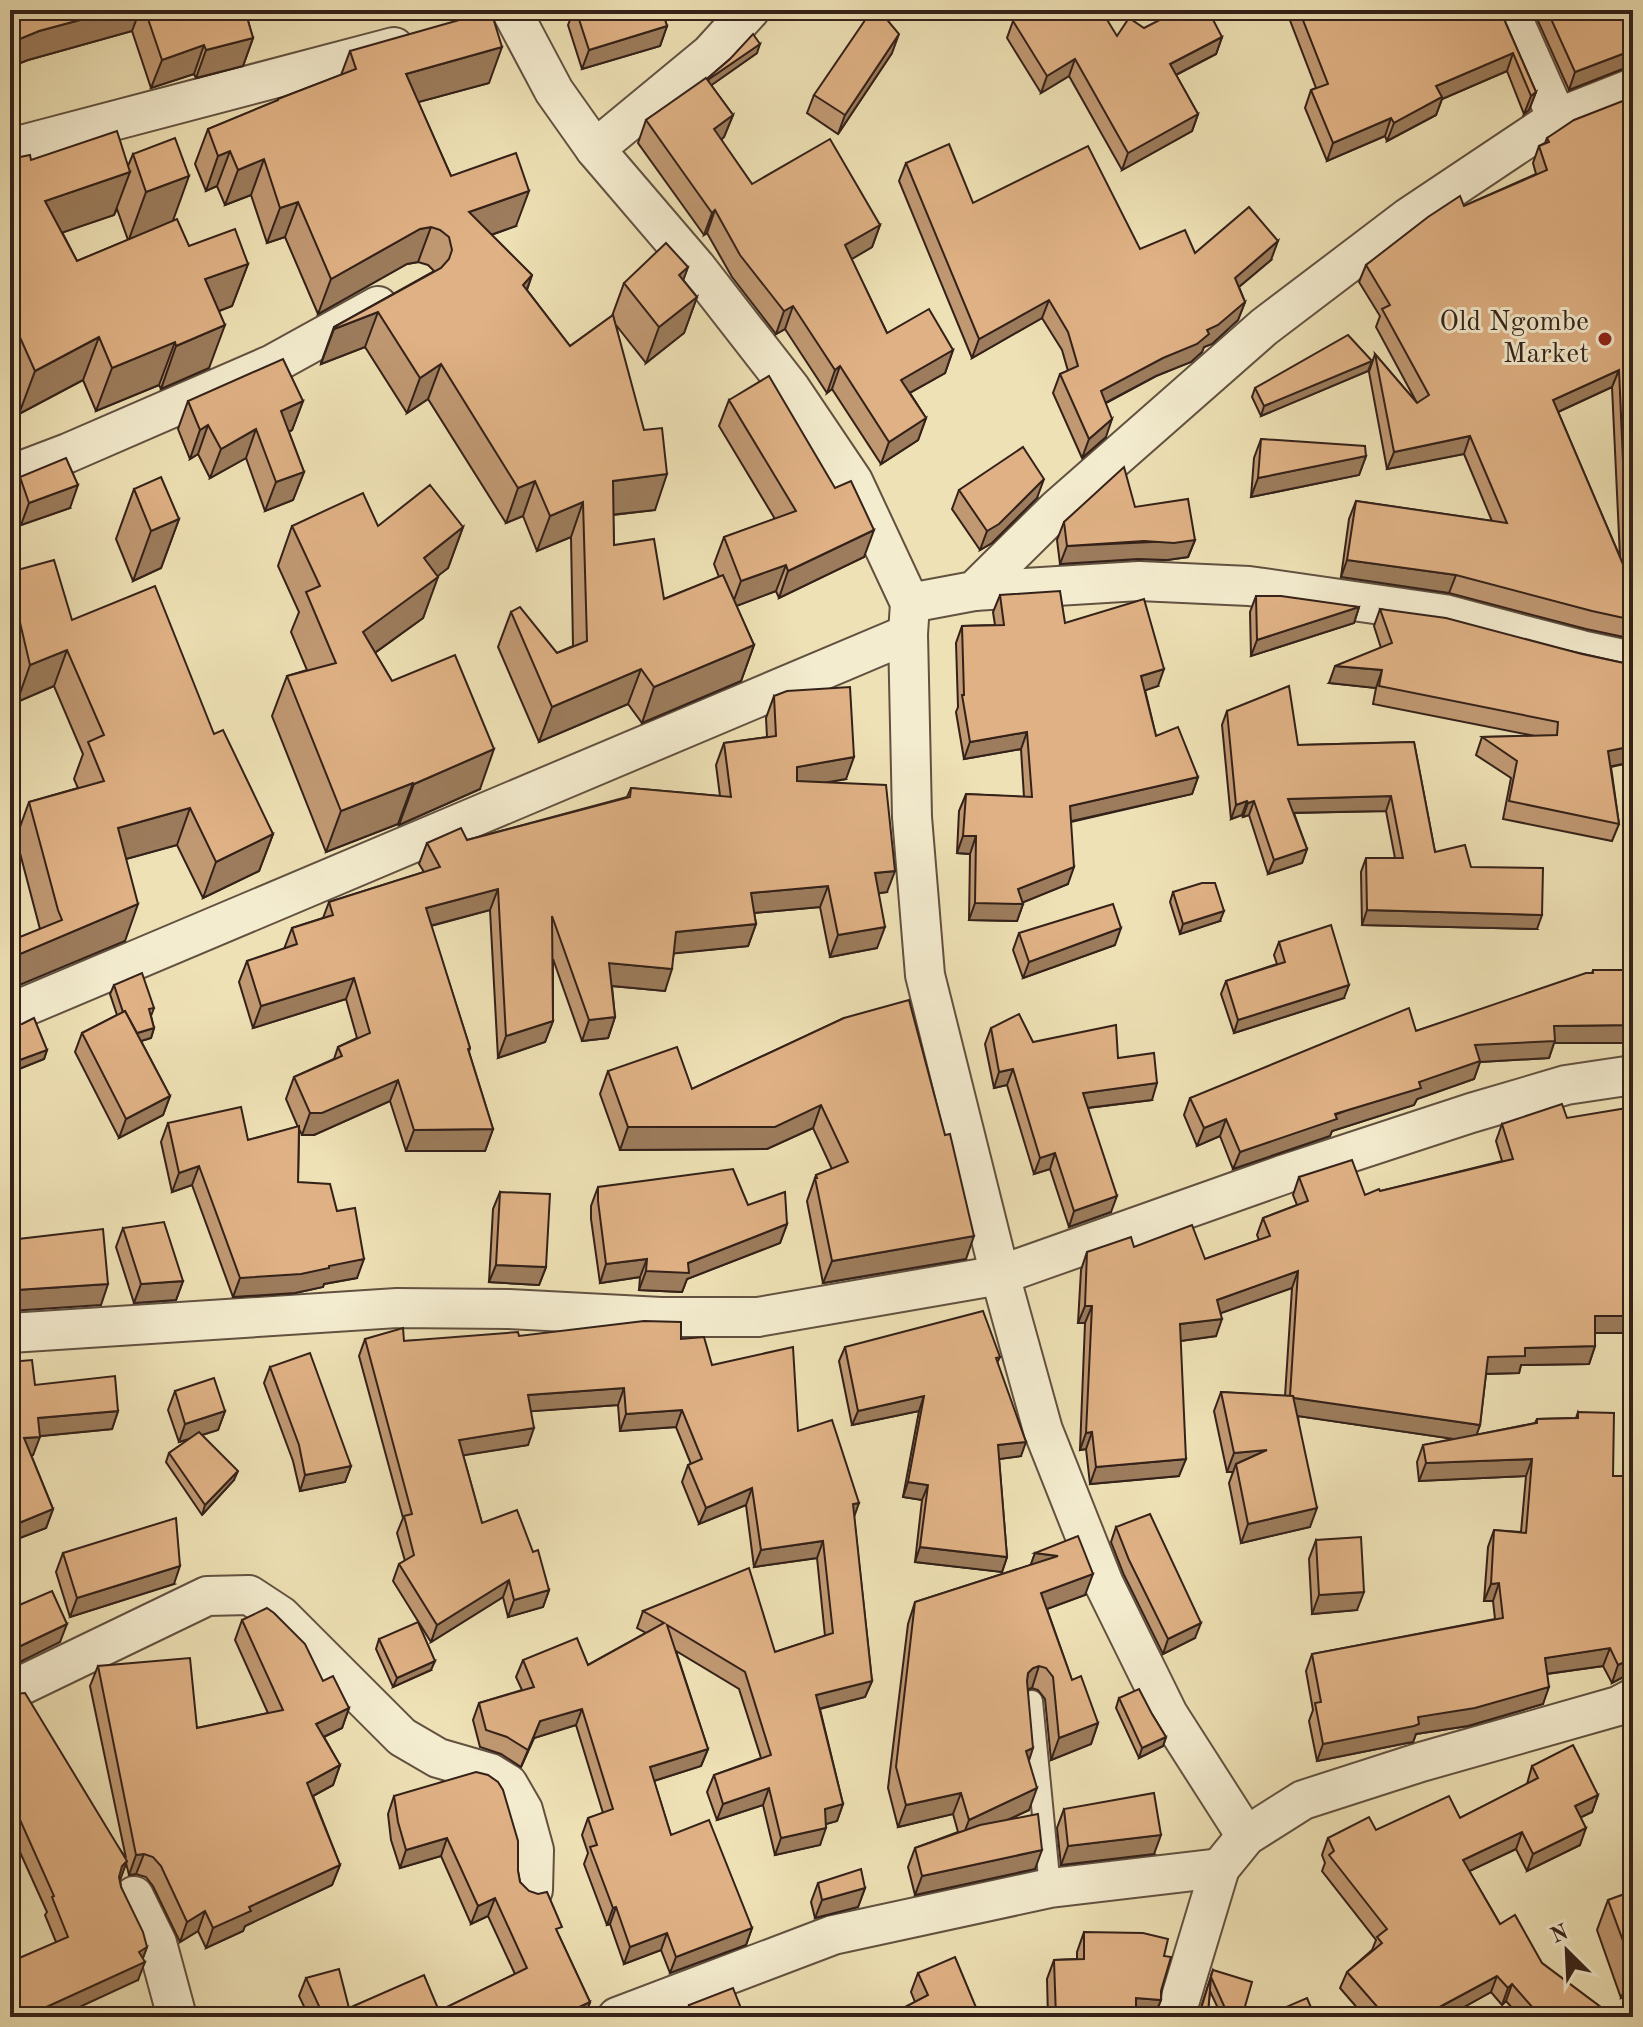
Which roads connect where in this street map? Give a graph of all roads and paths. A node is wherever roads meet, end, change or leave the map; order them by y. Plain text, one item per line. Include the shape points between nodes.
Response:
1 (750, 10) edge
2 (1509, 10) edge
3 (506, 14) edge
4 (423, 39) edge
5 (1633, 88) edge
6 (1557, 118) junction
7 (10, 148) edge
8 (595, 149) junction
9 (403, 292) edge
10 (10, 475) edge
11 (974, 591) junction
12 (909, 618) junction
13 (1633, 661) edge
14 (10, 1013) edge
15 (1633, 1075) edge
16 (1000, 1275) junction
17 (10, 1333) edge
18 (10, 1691) edge
19 (1032, 1701) edge
20 (1628, 1712) edge
21 (1246, 1836) junction
22 (1220, 1868) junction
23 (1050, 1888) junction
24 (533, 1890) edge
25 (134, 1896) dead end
26 (177, 2017) edge
27 (617, 2017) edge
28 (1175, 2017) edge

1 - 8 street via 710,54
2 - 6 street
3 - 8 street
4 - 7 street
5 - 6 street
6 - 11 street via 1409,217 1264,327 1057,509
8 - 12 street via 791,389 853,481
9 - 10 street via 273,364
11 - 12 street
11 - 13 street via 1139,581 1249,586 1444,614
12 - 14 street
12 - 16 street via 912,817 925,975
15 - 16 street via 1566,1085 1471,1113
16 - 17 street via 758,1317 397,1308
16 - 21 street via 1043,1430 1104,1584 1168,1714
18 - 24 street via 207,1596 249,1595 281,1616 402,1737 438,1758 490,1773 508,1784 523,1810 534,1850
19 - 23 lane
20 - 21 street via 1421,1762 1303,1800
21 - 22 street
22 - 23 street
22 - 28 street
23 - 27 street via 833,1935
25 - 26 street via 157,1943

